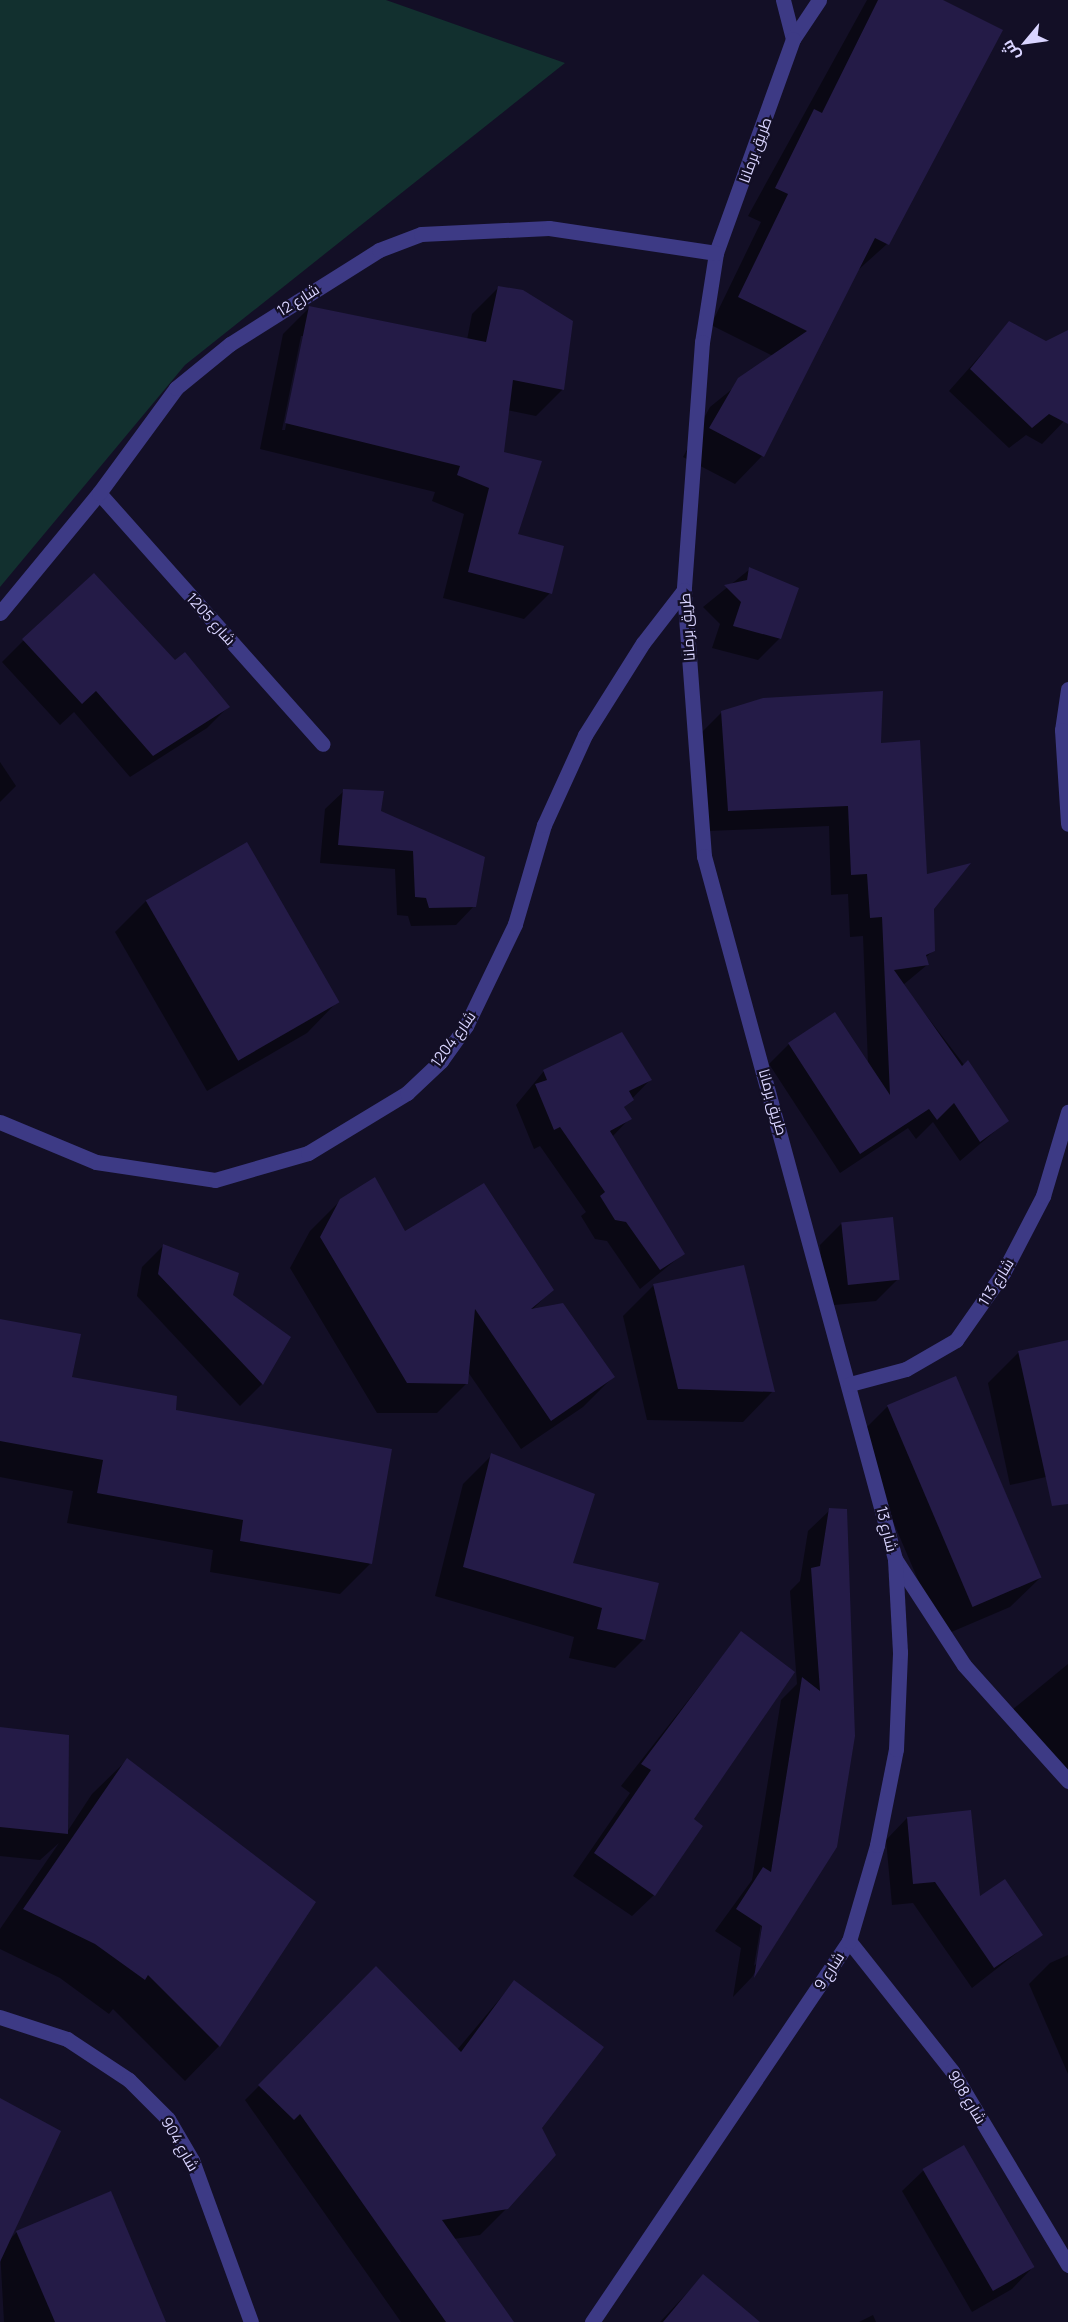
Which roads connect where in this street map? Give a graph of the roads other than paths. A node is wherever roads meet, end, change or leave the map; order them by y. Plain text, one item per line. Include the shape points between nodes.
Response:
1 (783, 0) edge
2 (819, 0) edge
3 (793, 39) junction
4 (716, 253) junction
5 (99, 494) junction
6 (684, 591) junction
7 (0, 614) edge
8 (1068, 689) edge
9 (323, 744) dead end
10 (1068, 824) edge
11 (1068, 1112) edge
12 (1, 1123) edge
13 (818, 1260) joint
14 (850, 1384) junction
15 (895, 1559) junction
16 (1068, 1781) edge
17 (849, 1941) junction
18 (0, 2017) edge
19 (1068, 2265) edge
20 (251, 2322) edge
21 (592, 2322) edge

1 - 3 street
2 - 3 street, طريق برمانا
3 - 4 street, طريق برمانا
4 - 5 street, شارع 12 via 549,228 421,234 379,250 230,344 176,388
4 - 6 street, طريق برمانا via 702,342
5 - 7 street, شارع 12
5 - 9 street, شارع 1205
6 - 12 street, شارع 1204 via 642,643 585,735 544,825 515,924 466,1026 441,1061 407,1093 308,1153 215,1180 96,1162
6 - 13 street, طريق برمانا via 704,856 724,944
8 - 10 street via 1062,730
11 - 14 street, شارع 113 via 1043,1196 1003,1273 956,1340 906,1369
13 - 14 street, شارع 13
14 - 15 street, شارع 13
15 - 16 street, شارع 13 via 964,1665
15 - 17 street, شارع 9 via 900,1652 896,1749 877,1845
17 - 19 street, شارع 908 via 952,2071
17 - 21 street, شارع 9
18 - 20 street, شارع 904 via 67,2039 129,2080 168,2120 192,2160

